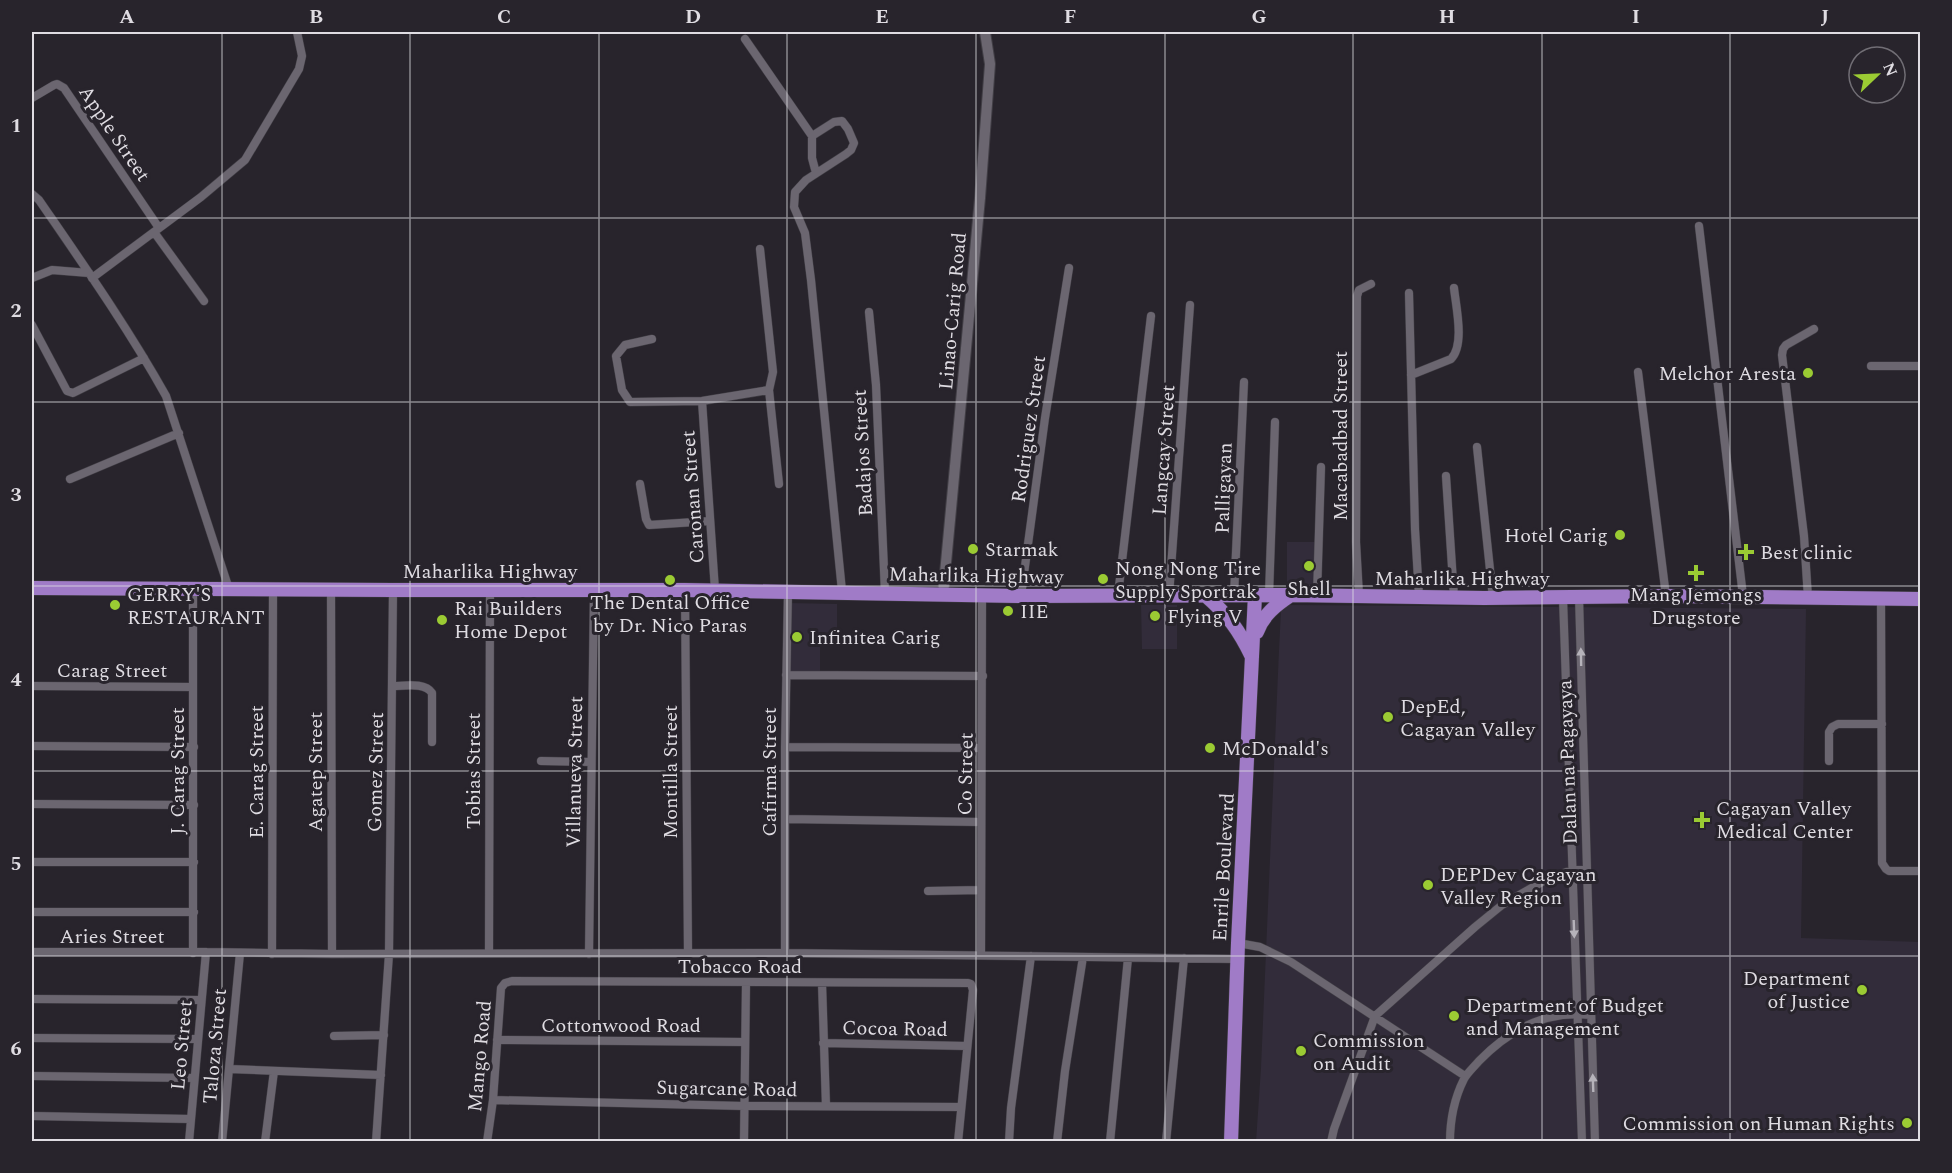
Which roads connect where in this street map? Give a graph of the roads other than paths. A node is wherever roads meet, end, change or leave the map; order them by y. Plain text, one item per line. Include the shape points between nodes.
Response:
1 (297, 32) edge
2 (985, 32) edge
3 (745, 39) dead end
4 (32, 98) edge
5 (812, 136) junction
6 (816, 173) junction
7 (32, 194) edge
8 (1698, 226) dead end
9 (157, 230) junction
10 (760, 249) dead end
11 (1069, 268) dead end
12 (91, 275) junction
13 (32, 279) edge
14 (1371, 284) dead end
15 (1454, 288) dead end
16 (1409, 293) dead end
17 (204, 301) dead end
18 (1190, 305) dead end
19 (869, 312) dead end
20 (1151, 316) dead end
21 (32, 325) edge
22 (1814, 329) dead end
23 (652, 339) dead end
24 (144, 358) junction
25 (1871, 366) dead end
26 (1920, 366) edge
27 (1638, 372) dead end
28 (1411, 375) junction
29 (1244, 382) dead end
30 (769, 390) junction
31 (702, 401) junction
32 (1275, 422) dead end
33 (179, 434) junction
34 (1477, 447) dead end
35 (1321, 467) dead end
36 (1446, 476) dead end
37 (70, 479) dead end
38 (640, 484) dead end
39 (778, 484) dead end
40 (710, 521) junction
41 (32, 588) edge
42 (229, 589) junction
43 (273, 589) junction
44 (490, 589) junction
45 (193, 590) junction
46 (330, 590) junction
47 (393, 590) junction
48 (685, 590) junction
49 (715, 590) junction
50 (594, 591) junction
51 (842, 591) junction
52 (788, 592) junction
53 (885, 593) junction
54 (982, 594) junction
55 (1291, 594) junction
56 (943, 595) junction
57 (1205, 595) junction
58 (1234, 595) junction
59 (1262, 595) junction
60 (1317, 595) junction
61 (1021, 596) junction
62 (1118, 596) junction
63 (1169, 596) junction
64 (1359, 596) junction
65 (1419, 596) junction
66 (1666, 596) junction
67 (1454, 597) junction
68 (1579, 597) junction
69 (1743, 597) junction
70 (1493, 598) junction
71 (1563, 598) junction
72 (1808, 598) junction
73 (1881, 599) junction
74 (1920, 599) edge
75 (1253, 653) junction
76 (786, 675) junction
77 (983, 676) junction
78 (32, 686) edge
79 (393, 686) junction
80 (193, 687) junction
81 (1882, 724) junction
82 (432, 742) dead end
83 (32, 746) edge
84 (194, 747) junction
85 (785, 747) junction
86 (981, 747) junction
87 (541, 761) dead end
88 (1828, 761) dead end
89 (591, 762) junction
90 (32, 804) edge
91 (194, 805) junction
92 (786, 819) junction
93 (980, 822) junction
94 (194, 861) junction
95 (32, 862) edge
96 (1572, 870) junction
97 (1586, 870) junction
98 (1920, 871) edge
99 (981, 890) junction
100 (928, 891) dead end
101 (32, 912) edge
102 (194, 912) junction
103 (1238, 944) junction
104 (32, 952) edge
105 (193, 952) junction
106 (206, 952) junction
107 (240, 953) junction
108 (489, 953) junction
109 (688, 953) junction
110 (785, 953) junction
111 (272, 954) junction
112 (332, 954) junction
113 (389, 954) junction
114 (589, 954) junction
115 (981, 955) junction
116 (1030, 956) junction
117 (1083, 957) junction
118 (1128, 958) junction
119 (1184, 958) junction
120 (1238, 959) junction
121 (512, 981) joint
122 (746, 983) junction
123 (822, 983) junction
124 (32, 999) edge
125 (201, 1000) junction
126 (1577, 1013) junction
127 (1590, 1015) junction
128 (1375, 1016) junction
129 (334, 1035) dead end
130 (384, 1035) junction
131 (32, 1038) edge
132 (197, 1039) junction
133 (497, 1040) junction
134 (745, 1042) junction
135 (823, 1042) junction
136 (967, 1046) junction
137 (229, 1069) junction
138 (274, 1071) junction
139 (381, 1075) junction
140 (32, 1076) edge
141 (1465, 1076) junction
142 (194, 1078) junction
143 (493, 1100) junction
144 (744, 1106) junction
145 (826, 1106) junction
146 (961, 1107) junction
147 (32, 1116) edge
148 (190, 1119) junction
149 (189, 1142) edge
150 (222, 1142) edge
151 (265, 1142) edge
152 (376, 1142) edge
153 (487, 1142) edge
154 (744, 1142) edge
155 (958, 1142) edge
156 (1009, 1142) edge
157 (1057, 1142) edge
158 (1110, 1142) edge
159 (1166, 1142) edge
160 (1232, 1142) edge
161 (1331, 1142) edge
162 (1450, 1142) edge
163 (1582, 1142) edge
164 (1594, 1142) edge

1 - 9 street via 302,56 299,69 250,153 237,168
2 - 56 main road, Linao-Carig Road via 990,64 981,187
3 - 5 street
4 - 9 street, Apple Street via 54,84 64,88
5 - 6 street
5 - 6 street via 842,121 854,143 846,154
6 - 51 street via 798,187 793,204 808,250
7 - 12 street
8 - 69 street
9 - 12 street
9 - 17 street
10 - 30 street via 773,372
11 - 61 street, Rodriguez Street
12 - 13 street via 51,270
12 - 24 street
14 - 64 street, Macabadbad Street via 1359,290 1356,316
15 - 28 street via 1459,338 1456,354
16 - 28 street
18 - 63 street, Langcay Street
19 - 53 street, Badajos Street
20 - 62 street
21 - 24 street via 70,393
22 - 72 street via 1786,345 1782,356
23 - 31 street via 625,345 616,356 626,400
24 - 33 street via 166,396
25 - 26 street
27 - 66 street
28 - 65 street
29 - 58 street, Palligayan
30 - 31 street
30 - 39 street
31 - 40 street, Caronan Street
32 - 59 street
33 - 37 street
33 - 42 street
34 - 70 street
35 - 60 street
36 - 67 street
38 - 40 street via 649,525
40 - 49 street, Caronan Street
41 - 45 highway, Maharlika Highway
42 - 43 highway, Maharlika Highway
42 - 45 highway, Maharlika Highway
43 - 46 highway, Maharlika Highway
43 - 111 street, E. Carag Street
44 - 47 highway, Maharlika Highway
44 - 50 highway, Maharlika Highway
44 - 108 street, Tobias Street
45 - 80 street, J. Carag Street
46 - 47 highway, Maharlika Highway
46 - 112 street, Agatep Street
47 - 79 street, Gomez Street
48 - 49 highway, Maharlika Highway
48 - 50 highway, Maharlika Highway
48 - 109 street, Montilla Street
49 - 52 highway, Maharlika Highway
50 - 89 street, Villanueva Street
51 - 52 highway, Maharlika Highway
51 - 53 highway, Maharlika Highway
52 - 76 street, Cafirma Street
53 - 56 highway, Maharlika Highway
54 - 56 highway, Maharlika Highway
54 - 61 highway, Maharlika Highway
54 - 77 street, Co Street
55 - 59 highway, Maharlika Highway
55 - 60 highway, Maharlika Highway
55 - 75 highway via 1263,620
57 - 58 highway, Maharlika Highway
57 - 63 highway, Maharlika Highway
57 - 75 highway via 1229,618
58 - 59 highway, Maharlika Highway
59 - 75 highway, Enrile Boulevard
60 - 64 highway, Maharlika Highway
61 - 62 highway, Maharlika Highway
62 - 63 highway, Maharlika Highway
64 - 65 highway, Maharlika Highway
65 - 67 highway, Maharlika Highway
66 - 68 highway, Maharlika Highway
66 - 69 highway, Maharlika Highway
67 - 70 highway, Maharlika Highway
68 - 71 highway, Maharlika Highway
97 -> 68 street, Dalan na Pagayaya
69 - 72 highway, Maharlika Highway
70 - 71 highway, Maharlika Highway
71 - 96 street, Dalan na Pagayaya
72 - 73 highway, Maharlika Highway
73 - 74 highway, Maharlika Highway
73 - 81 street
75 - 103 highway, Enrile Boulevard
76 - 77 street
76 - 85 street, Cafirma Street
77 - 86 street, Co Street
78 - 80 street, Carag Street
79 - 82 street via 424,686 430,690
79 - 113 street, Gomez Street
80 - 84 street, J. Carag Street
81 - 88 street via 1832,727
81 - 98 street via 1882,863 1889,871
83 - 84 street
84 - 91 street, J. Carag Street
85 - 86 street
85 - 92 street, Cafirma Street
86 - 93 street, Co Street
87 - 89 street
89 - 114 street, Villanueva Street
90 - 91 street
91 - 94 street, J. Carag Street
92 - 93 street
92 - 110 street, Cafirma Street
93 - 99 street, Co Street
94 - 95 street
94 - 102 street, J. Carag Street
96 - 97 street
96 -> 126 street, Dalan na Pagayaya
96 - 128 street via 1547,879 1502,905
97 - 127 street, Dalan na Pagayaya
99 - 100 street
99 - 115 street, Co Street
101 - 102 street
102 - 105 street, J. Carag Street
103 - 120 highway, Enrile Boulevard
103 - 128 street via 1260,947 1291,962
104 - 105 street, Aries Street
105 - 106 street, Aries Street
106 - 107 street, Aries Street
106 - 125 street, Leo Street
107 - 111 street, Aries Street
107 - 137 street, Taloza Street
108 - 113 street, Aries Street
108 - 114 street, Aries Street
109 - 110 street, Aries Street
109 - 114 street, Aries Street
110 - 115 street, Aries Street
111 - 112 street, Aries Street
112 - 113 street, Aries Street
113 - 130 street, Gomez Street
115 - 116 street, Aries Street
116 - 117 street, Aries Street
116 - 156 street
117 - 118 street, Aries Street
117 - 157 street
118 - 119 street, Aries Street
118 - 158 street
119 - 120 street, Aries Street
119 - 159 street
120 - 160 highway, Enrile Boulevard
121 - 122 street, Tobacco Road
121 - 133 street, Mango Road via 501,986
122 - 123 street, Tobacco Road
122 - 134 street
123 - 135 street
123 - 136 street, Tobacco Road via 971,984
124 - 125 street
125 - 132 street, Leo Street
126 - 127 street
126 - 141 street via 1523,1026 1506,1036
126 - 163 street, Dalan na Pagayaya
164 -> 127 street, Dalan na Pagayaya
128 - 141 street
128 - 161 street
129 - 130 street
130 - 139 street, Gomez Street
131 - 132 street
132 - 142 street, Leo Street
133 - 134 street, Cottonwood Road
133 - 143 street, Mango Road
134 - 144 street
135 - 136 street, Cocoa Road
135 - 145 street
136 - 146 street
137 - 138 street
137 - 150 street, Taloza Street
138 - 139 street
138 - 151 street
139 - 152 street, Gomez Street
140 - 142 street
141 - 162 street via 1452,1111
142 - 148 street, Leo Street
143 - 144 street, Sugarcane Road
143 - 153 street, Mango Road
144 - 145 street, Sugarcane Road
144 - 154 street
145 - 146 street, Sugarcane Road
146 - 155 street
147 - 148 street
148 - 149 street, Leo Street

